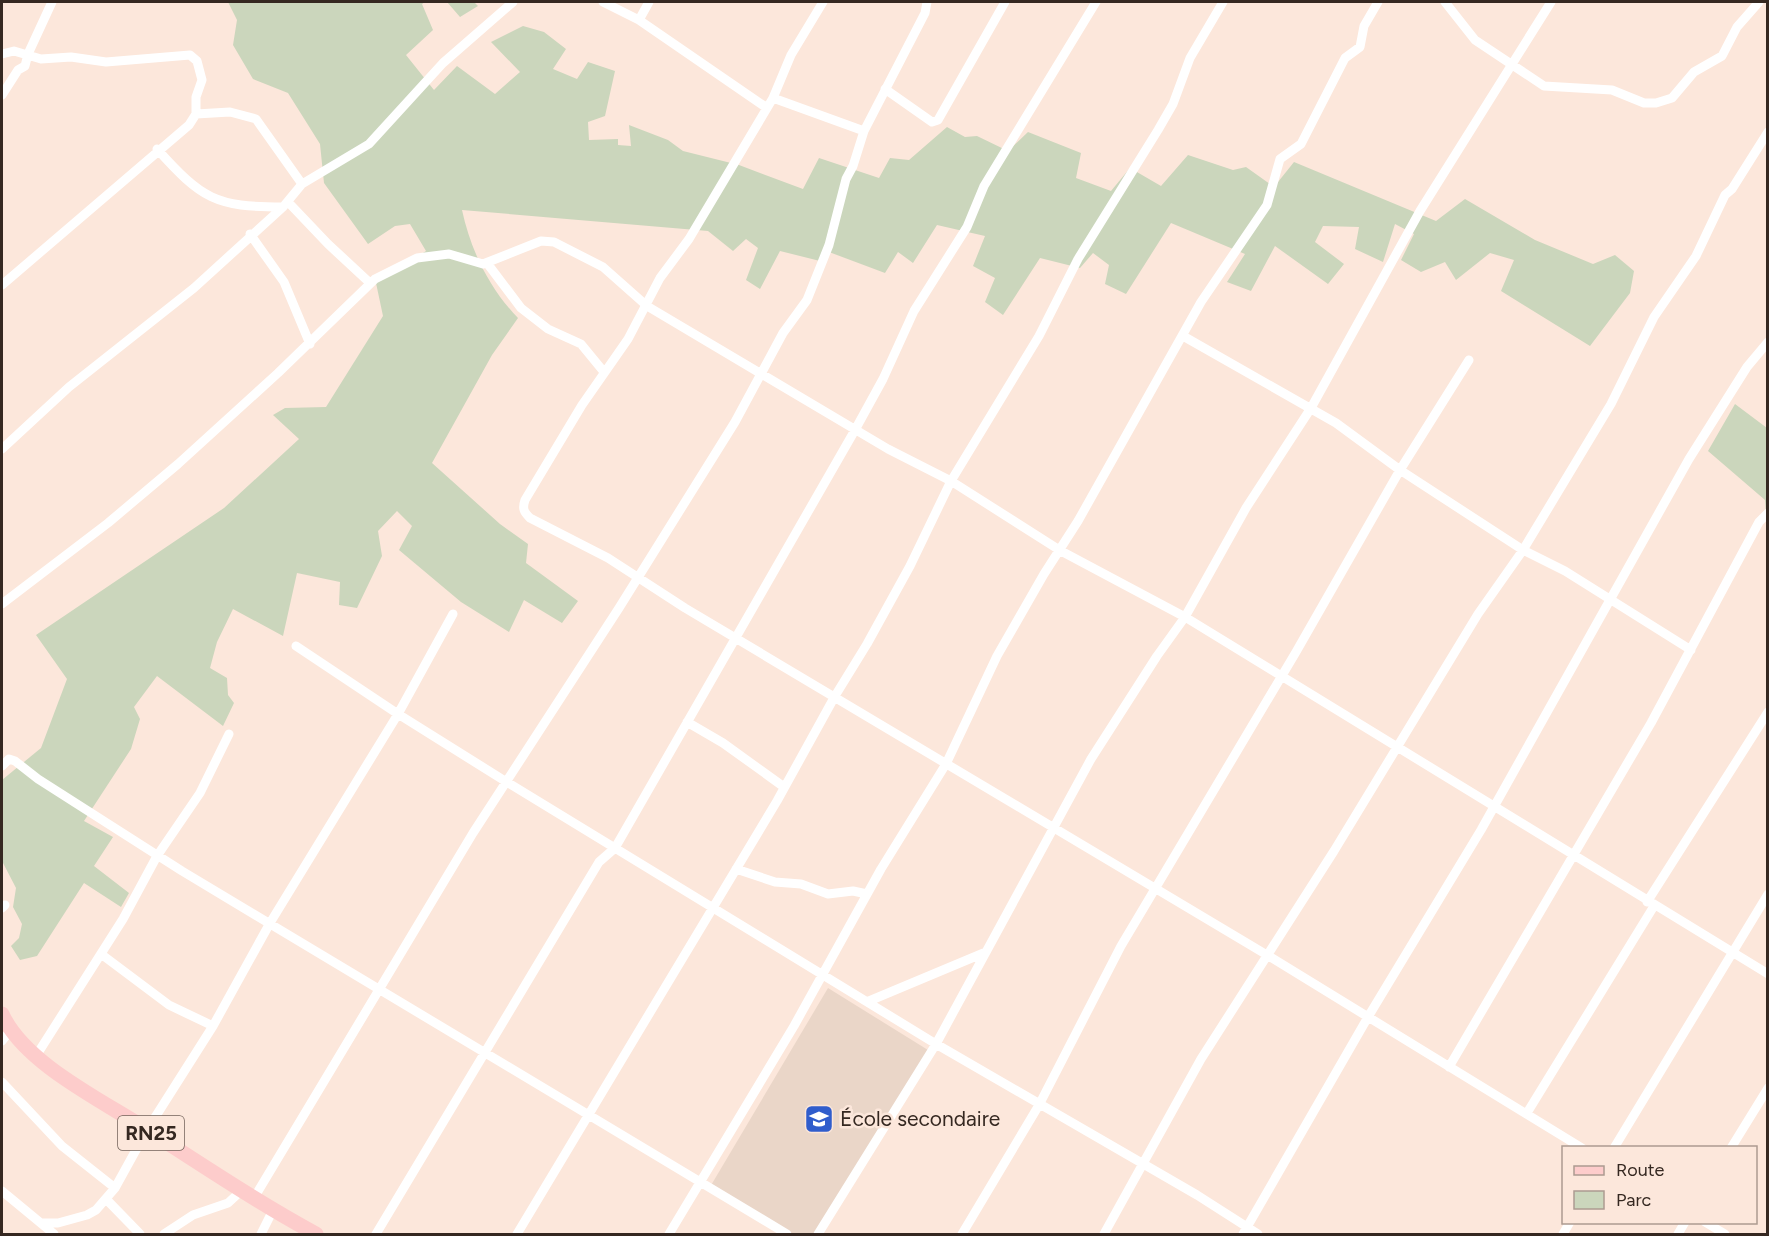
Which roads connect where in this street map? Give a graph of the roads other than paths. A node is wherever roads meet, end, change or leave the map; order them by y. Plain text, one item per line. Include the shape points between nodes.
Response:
1 (52, 2) edge
2 (513, 2) edge
3 (603, 2) edge
4 (649, 2) edge
5 (823, 2) edge
6 (927, 2) edge
7 (1005, 2) edge
8 (1096, 2) edge
9 (1223, 2) edge
10 (1378, 2) edge
11 (1445, 2) edge
12 (1551, 2) edge
13 (1759, 2) edge
14 (639, 20) junction
15 (2, 54) edge
16 (28, 54) junction
17 (1513, 65) junction
18 (885, 89) junction
19 (2, 95) edge
20 (773, 98) junction
21 (767, 108) junction
22 (196, 114) junction
23 (864, 131) junction
24 (1767, 132) edge
25 (158, 150) junction
26 (302, 184) junction
27 (285, 205) junction
28 (250, 234) junction
29 (487, 263) junction
30 (370, 283) junction
31 (2, 285) edge
32 (647, 306) junction
33 (1183, 336) junction
34 (1767, 342) edge
35 (310, 344) junction
36 (1469, 360) dead end
37 (604, 372) junction
38 (762, 374) junction
39 (1311, 408) junction
40 (855, 430) junction
41 (2, 449) edge
42 (1400, 470) junction
43 (951, 481) junction
44 (1767, 513) edge
45 (1523, 550) junction
46 (1061, 551) junction
47 (636, 578) junction
48 (1612, 600) junction
49 (2, 604) edge
50 (453, 614) dead end
51 (1185, 617) junction
52 (735, 637) junction
53 (296, 646) dead end
54 (1691, 650) junction
55 (1281, 675) junction
56 (835, 696) junction
57 (1767, 712) edge
58 (398, 714) junction
59 (687, 722) junction
60 (229, 734) dead end
61 (1397, 745) junction
62 (946, 764) junction
63 (2, 766) edge
64 (505, 781) junction
65 (784, 787) junction
66 (1494, 807) junction
67 (1054, 829) junction
68 (615, 848) junction
69 (1572, 855) junction
70 (157, 856) junction
71 (736, 869) junction
72 (1154, 890) junction
73 (867, 894) junction
74 (1767, 894) edge
75 (1650, 904) junction
76 (713, 906) junction
77 (270, 923) junction
78 (986, 952) junction
79 (1734, 953) junction
80 (101, 954) junction
81 (1267, 955) junction
82 (822, 973) junction
83 (1767, 974) edge
84 (380, 989) junction
85 (869, 1001) junction
86 (2, 1014) edge
87 (1368, 1017) junction
88 (213, 1026) junction
89 (6, 1036) edge
90 (936, 1044) junction
91 (484, 1051) junction
92 (36, 1056) junction
93 (1449, 1067) junction
94 (2, 1082) edge
95 (1767, 1088) edge
96 (1039, 1105) junction
97 (1527, 1113) junction
98 (591, 1115) junction
99 (147, 1130) junction
100 (1579, 1146) edge
101 (1615, 1146) edge
102 (1732, 1146) edge
103 (1143, 1166) junction
104 (699, 1183) junction
105 (115, 1188) junction
106 (2, 1191) edge
107 (247, 1195) junction
108 (106, 1199) junction
109 (273, 1210) junction
110 (42, 1223) junction
111 (1708, 1224) edge
112 (1245, 1231) edge
113 (54, 1234) edge
114 (140, 1234) edge
115 (164, 1234) edge
116 (261, 1234) edge
117 (316, 1234) edge
118 (376, 1234) edge
119 (517, 1234) edge
120 (669, 1234) edge
121 (787, 1234) edge
122 (818, 1234) edge
123 (962, 1234) edge
124 (1104, 1234) edge
125 (1258, 1234) edge
126 (1725, 1234) edge

1 - 16 street
2 - 26 street via 443,63 369,144
3 - 14 street
4 - 14 street
5 - 20 street via 791,55
6 - 18 street
7 - 18 street via 938,120 932,122
8 - 40 street via 984,186 967,226 914,311
9 - 43 street via 1190,58 1173,104 1078,259 1040,336
10 - 33 street via 1364,26 1360,46 1345,58 1301,144 1280,159 1268,205 1216,279
11 - 17 street via 1475,40
12 - 17 street
13 - 17 street via 1737,27 1722,56 1694,72 1672,98 1656,103 1644,103 1611,90 1544,86
14 - 21 street
15 - 16 street
16 - 19 street via 25,66
16 - 22 street via 41,59 71,57 106,62 190,56 197,61 202,80
17 - 39 street via 1420,211
18 - 23 street
20 - 21 street
20 - 23 street
21 - 32 street via 689,239 660,278
22 - 25 street via 189,125
22 - 26 street via 230,112 256,119
23 - 38 street via 846,179 829,245 807,300 783,333
24 - 45 street via 1725,195 1696,256 1654,317 1611,404
25 - 27 street via 183,178 218,201 244,207
25 - 31 street
26 - 27 street
27 - 28 street
27 - 30 street
28 - 35 street via 284,282
28 - 41 street via 194,288 69,387
29 - 30 street via 449,254 417,258
29 - 32 street via 541,241 554,242 603,267
29 - 37 street via 516,303 548,329 581,344
30 - 35 street
32 - 37 street
32 - 38 street
33 - 39 street
33 - 46 street
34 - 48 street via 1689,459
35 - 49 street via 145,493
36 - 42 street
37 - 47 street via 523,507 530,518 575,540
38 - 40 street
38 - 47 street
39 - 42 street
39 - 51 street via 1246,508
40 - 43 street
40 - 52 street
42 - 45 street
42 - 55 street
43 - 46 street
43 - 56 street via 906,575
44 - 54 street via 1705,618
45 - 48 street
45 - 61 street via 1478,614
46 - 51 street
46 - 62 street via 997,656
47 - 52 street
47 - 64 street
48 - 54 street
48 - 66 street
50 - 58 street
51 - 55 street
51 - 67 street via 1091,759
52 - 56 street
52 - 59 street
53 - 58 street
54 - 69 street
55 - 61 street
55 - 72 street
56 - 62 street
56 - 65 street
57 - 75 street
58 - 64 street
58 - 77 street
59 - 65 street
59 - 68 street
60 - 70 street via 200,793
61 - 66 street
61 - 81 street
62 - 67 street
62 - 73 street
63 - 70 street via 9,759 15,761
64 - 68 street
64 - 84 street
65 - 71 street
66 - 69 street
66 - 87 street
67 - 72 street
67 - 78 street
68 - 76 street
68 - 91 street via 598,862
69 - 75 street
69 - 93 street
70 - 77 street
70 - 80 street
71 - 73 street via 828,894
71 - 76 street
72 - 81 street
72 - 96 street
73 - 82 street
74 - 79 street
75 - 79 street
75 - 97 street
76 - 82 street
76 - 98 street
77 - 84 street
77 - 88 street
78 - 85 street
78 - 90 street
79 - 83 street
79 - 101 street
80 - 88 street via 169,1005
80 - 92 street
81 - 87 street
81 - 103 street via 1202,1059
82 - 85 street
82 - 104 street
84 - 91 street
84 - 107 street
85 - 90 street
86 - 89 main road, RN25
87 - 93 street
87 - 112 street
88 - 99 street
89 - 92 main road, RN25
90 - 96 street
90 - 122 street
91 - 98 street
91 - 118 street
92 - 99 main road, RN25
93 - 97 street
94 - 105 street via 62,1146
95 - 102 street
96 - 103 street
96 - 123 street
97 - 100 street
98 - 104 street
98 - 119 street
99 - 105 street
99 - 107 main road, RN25
103 - 112 street via 1197,1195
103 - 124 street
104 - 120 street
104 - 121 street
105 - 108 street
106 - 110 street
107 - 109 main road, RN25
107 - 115 street via 193,1215
108 - 110 street via 87,1215
108 - 114 street
109 - 116 street
109 - 117 main road, RN25
110 - 113 street
111 - 126 street
112 - 125 street

